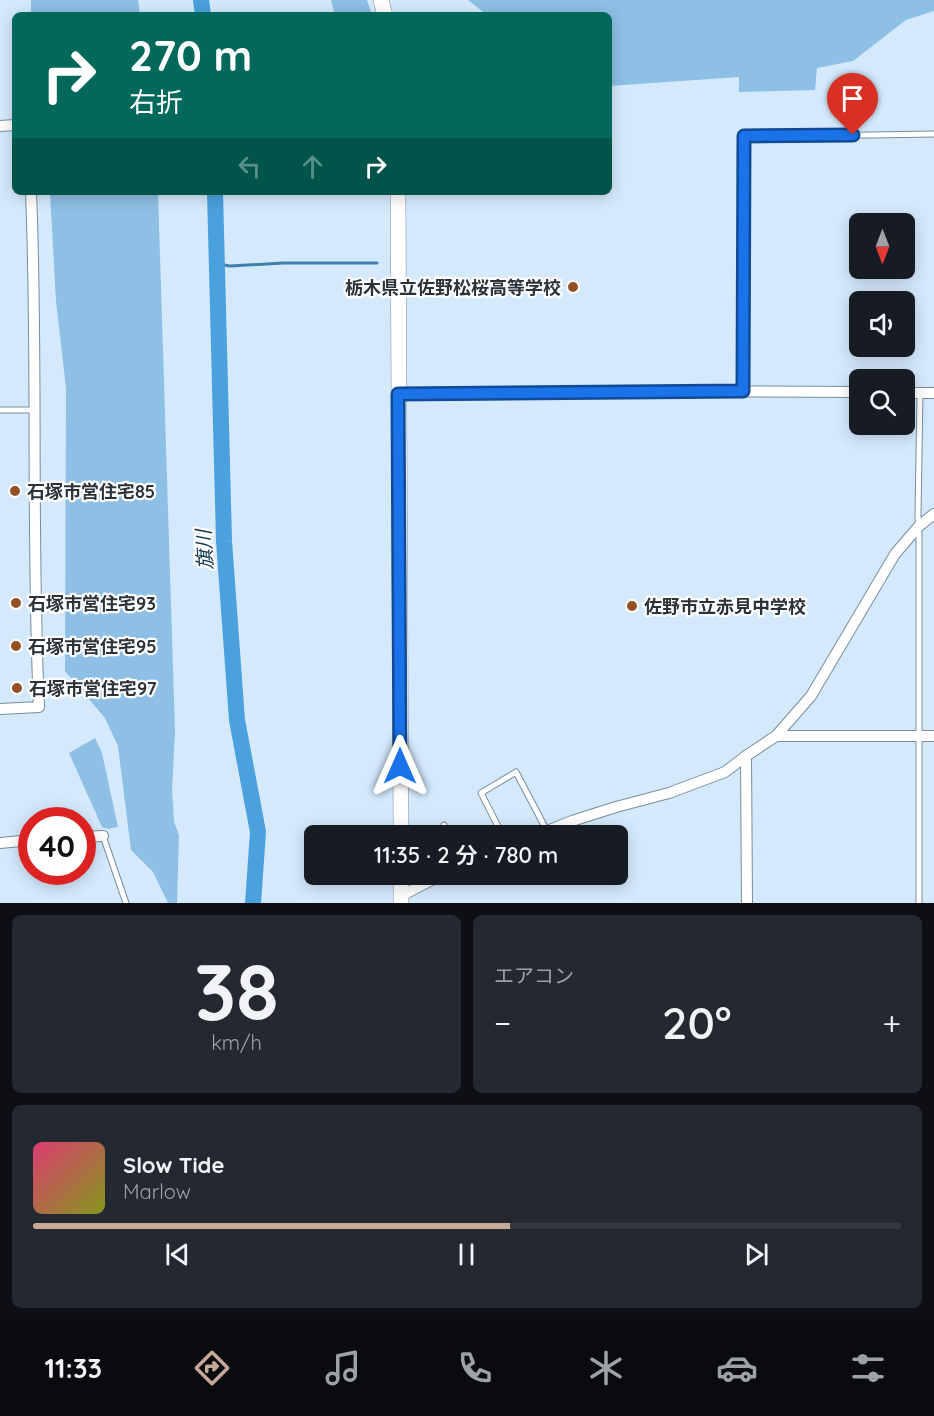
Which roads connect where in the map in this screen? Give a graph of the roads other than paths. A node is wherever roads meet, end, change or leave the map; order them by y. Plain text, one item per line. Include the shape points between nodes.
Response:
1 (934, 134) edge
2 (31, 195) edge
3 (398, 195) edge
4 (743, 391) junction
5 (849, 392) edge
6 (915, 393) edge
7 (920, 393) junction
8 (934, 393) edge
9 (398, 394) junction
10 (0, 410) edge
11 (34, 410) junction
12 (934, 514) edge
13 (918, 526) junction
14 (0, 709) edge
15 (776, 736) junction
16 (919, 736) junction
17 (934, 736) edge
18 (746, 756) junction
19 (401, 825) edge
20 (497, 825) edge
21 (543, 825) edge
22 (564, 825) edge
23 (96, 836) edge
24 (103, 836) joint
25 (18, 841) edge
26 (0, 843) edge
27 (425, 885) edge
28 (401, 900) edge
29 (126, 903) edge
30 (747, 903) edge
31 (919, 903) edge

1 - 4 lane via 744,136
2 - 11 street
3 - 9 street
4 - 5 street
4 - 9 street
6 - 7 street
7 - 8 street
7 - 13 lane
9 - 19 street
10 - 11 lane
11 - 14 street via 39,707
12 - 13 street
13 - 15 street via 896,554 811,696
13 - 16 lane
15 - 16 street
15 - 18 street
16 - 17 street
16 - 31 lane
18 - 22 street via 725,772 702,781
18 - 30 street
20 - 21 lane via 481,793 516,772
23 - 24 street
24 - 29 lane
25 - 26 street
27 - 28 street

